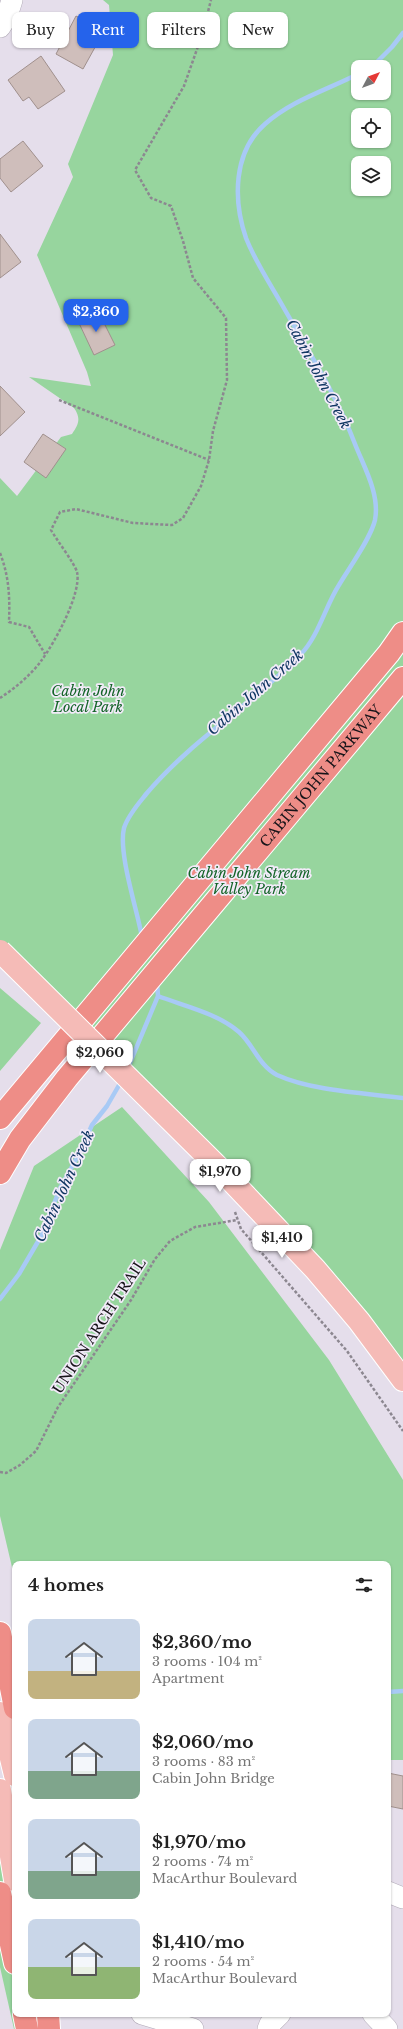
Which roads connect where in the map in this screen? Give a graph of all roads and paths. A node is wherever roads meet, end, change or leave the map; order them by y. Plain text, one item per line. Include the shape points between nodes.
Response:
1 (12, 0) edge
2 (211, 0) edge
3 (0, 27) edge
4 (59, 400) dead end
5 (209, 460) junction
6 (0, 553) edge
7 (403, 633) edge
8 (45, 655) junction
9 (403, 678) edge
10 (0, 698) edge
11 (0, 952) edge
12 (0, 1118) edge
13 (0, 1173) edge
14 (230, 1206) dead end
15 (238, 1220) junction
16 (403, 1380) edge
17 (403, 1431) edge
18 (0, 1472) edge
19 (0, 1633) edge
20 (12, 1693) edge
21 (0, 1712) edge
22 (12, 1762) edge
23 (0, 1790) edge
24 (12, 1862) edge
25 (0, 1893) edge
26 (391, 1893) edge
27 (403, 1898) edge
28 (12, 1949) edge
29 (25, 2017) edge
30 (27, 2017) edge
31 (48, 2017) edge
32 (277, 2017) edge
33 (376, 2017) edge
34 (147, 2018) edge
35 (27, 2029) edge
36 (49, 2029) edge
37 (193, 2029) edge
38 (268, 2029) edge
39 (387, 2029) edge

1 - 3 street
2 - 5 path via 184,86 134,170 151,198 171,206 193,278 226,318 227,380 213,430
4 - 5 path
5 - 8 path via 201,486 183,518 172,525 133,523 76,509 60,512 51,530 76,572 76,595
6 - 8 path via 10,591 10,622 29,627
7 - 12 highway, CABIN JOHN PARKWAY via 389,653
8 - 10 path
9 - 13 highway, CABIN JOHN PARKWAY via 67,1078 20,1140
11 - 16 main road, bridge via 223,1172 319,1274 359,1321
14 - 15 path
15 - 17 path via 241,1229 347,1351
15 - 18 path, UNION ARCH TRAIL via 195,1227 170,1241 154,1259 131,1300 58,1407 36,1451 20,1465
19 - 20 highway
21 - 22 main road
23 - 24 main road
25 - 28 highway
26 - 27 street
29 - 35 highway
30 - 35 main road
31 - 36 highway
32 - 38 street
33 - 39 street
34 - 37 street

